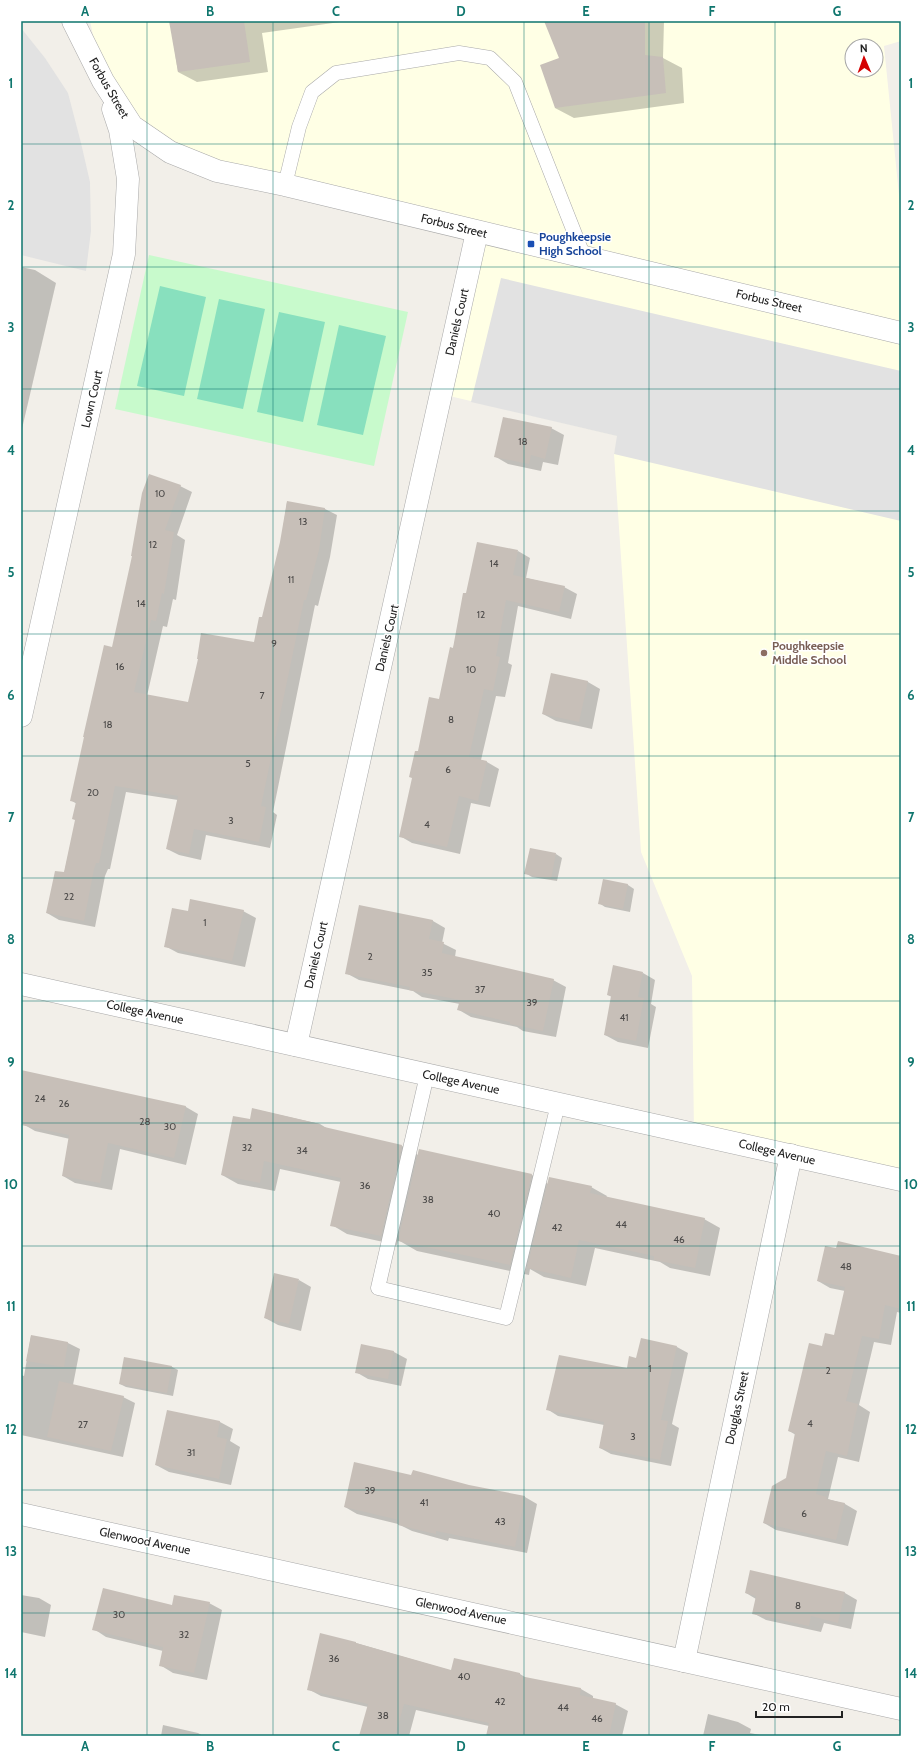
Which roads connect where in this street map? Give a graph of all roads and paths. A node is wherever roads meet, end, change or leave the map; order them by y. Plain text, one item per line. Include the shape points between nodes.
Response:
1 (74, 21) edge
2 (90, 21) edge
3 (103, 81) junction
4 (285, 185) junction
5 (477, 232) junction
6 (584, 257) junction
7 (901, 333) edge
8 (21, 716) edge
9 (21, 984) edge
10 (296, 1045) junction
11 (427, 1075) junction
12 (558, 1104) junction
13 (791, 1155) junction
14 (901, 1180) edge
15 (21, 1514) edge
16 (684, 1660) junction
17 (901, 1709) edge

1 - 3 street, Forbus Street
2 - 3 street
3 - 4 street, Forbus Street via 132,126 170,152 216,171
3 - 8 street, Lown Court via 120,130 128,179 124,254
4 - 5 street, Forbus Street
4 - 6 lane via 298,127 312,92 336,73 459,53 490,58 515,82
5 - 6 street, Forbus Street
5 - 10 street, Daniels Court
6 - 7 street, Forbus Street
9 - 10 street, College Avenue
10 - 11 street, College Avenue
11 - 12 street, College Avenue
11 - 12 lane via 378,1288 506,1318
12 - 13 street, College Avenue
13 - 14 street, College Avenue
13 - 16 street, Douglas Street
15 - 16 street, Glenwood Avenue
16 - 17 street, Glenwood Avenue

